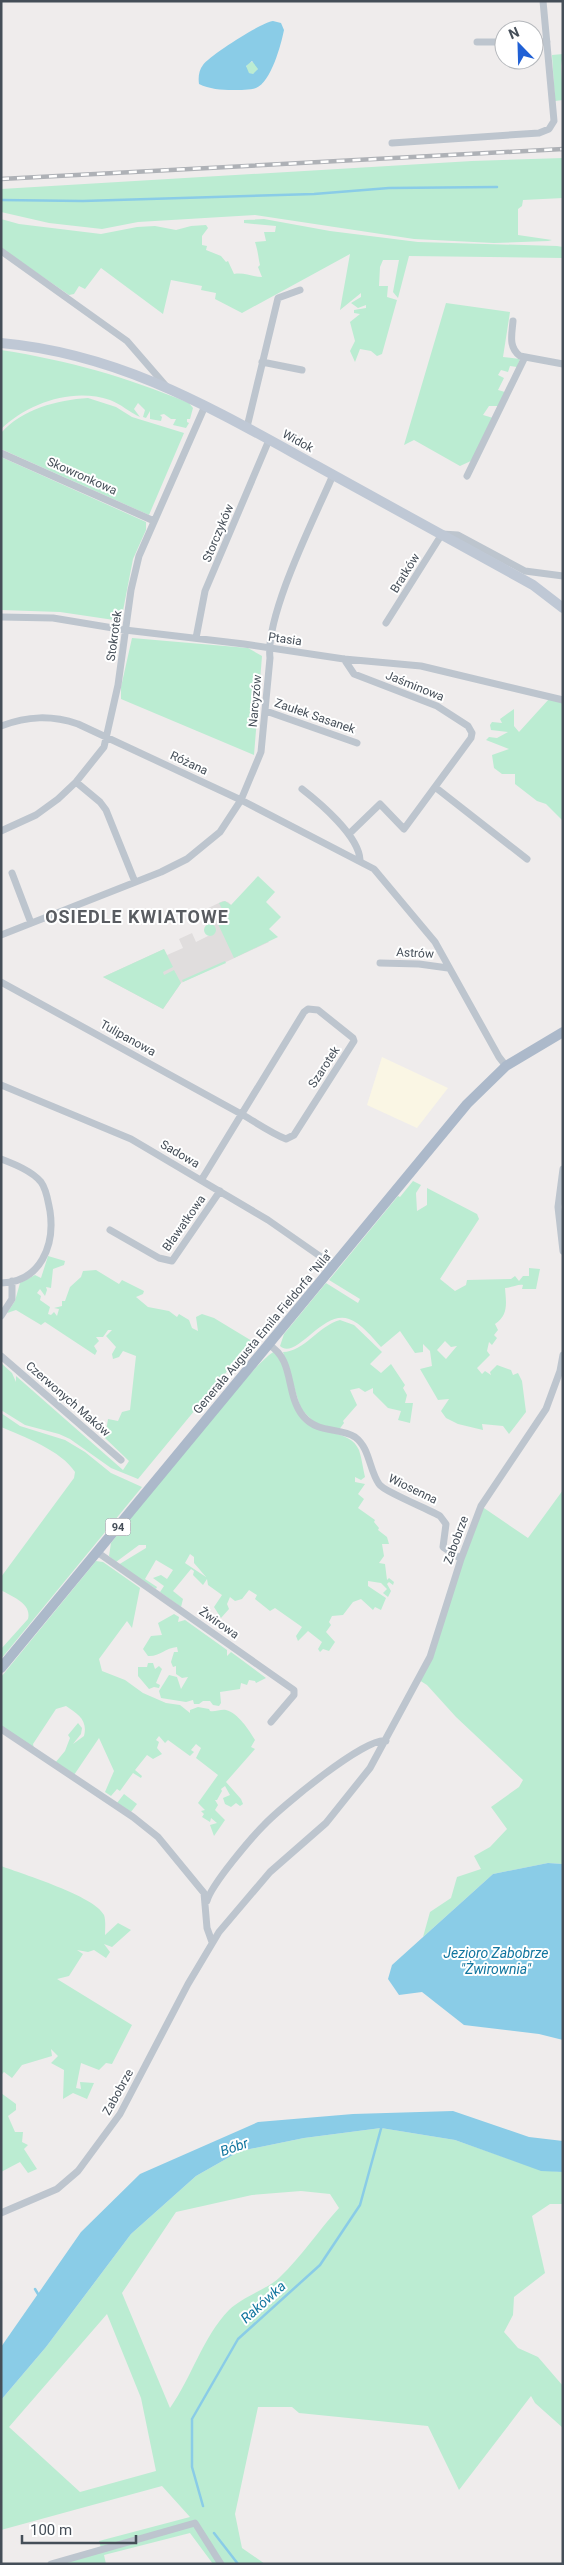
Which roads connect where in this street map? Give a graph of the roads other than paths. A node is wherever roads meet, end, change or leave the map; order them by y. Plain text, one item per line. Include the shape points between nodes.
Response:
1 (543, 1) edge
2 (477, 42) dead end
3 (494, 42) edge
4 (547, 42) joint
5 (392, 144) dead end
6 (1, 251) edge
7 (300, 290) dead end
8 (513, 321) dead end
9 (1, 343) edge
10 (525, 357) junction
11 (262, 362) junction
12 (563, 364) edge
13 (302, 370) dead end
14 (166, 386) junction
15 (205, 406) junction
16 (246, 427) junction
17 (270, 440) junction
18 (1, 453) edge
19 (333, 475) junction
20 (467, 476) dead end
21 (154, 521) junction
22 (442, 534) junction
23 (563, 576) edge
24 (563, 608) edge
25 (1, 616) edge
26 (386, 623) dead end
27 (126, 630) junction
28 (196, 638) junction
29 (269, 648) junction
30 (344, 659) junction
31 (563, 700) edge
32 (266, 711) junction
33 (1, 726) edge
34 (108, 738) junction
35 (357, 743) dead end
36 (76, 782) junction
37 (435, 787) junction
38 (302, 789) dead end
39 (241, 800) junction
40 (1, 830) edge
41 (349, 834) junction
42 (527, 859) dead end
43 (360, 860) junction
44 (12, 873) dead end
45 (135, 882) junction
46 (31, 923) junction
47 (1, 934) edge
48 (380, 963) dead end
49 (448, 968) junction
50 (1, 982) edge
51 (563, 1032) edge
52 (506, 1066) junction
53 (1, 1085) edge
54 (242, 1116) junction
55 (1, 1159) edge
56 (563, 1169) edge
57 (202, 1179) junction
58 (220, 1191) junction
59 (110, 1230) dead end
60 (563, 1251) edge
61 (334, 1266) junction
62 (12, 1282) junction
63 (1, 1283) edge
64 (1, 1316) edge
65 (269, 1345) junction
66 (563, 1355) edge
67 (1, 1356) edge
68 (120, 1460) dead end
69 (97, 1552) junction
70 (461, 1559) junction
71 (1, 1668) edge
72 (271, 1722) dead end
73 (1, 1729) edge
74 (386, 1741) junction
75 (207, 1901) junction
76 (212, 1942) junction
77 (1, 2213) edge
78 (51, 2564) edge
79 (222, 2564) edge

1 - 4 street
2 - 3 street
4 - 5 street via 554,121 549,129 539,133
6 - 14 street via 127,341
7 - 11 street via 278,298
8 - 10 street via 511,344 514,352
9 - 14 main road, Widok via 70,354
10 - 12 street
10 - 20 street
11 - 13 street
11 - 16 street
14 - 15 main road, Widok
15 - 16 main road, Widok
15 - 21 street, Stokrotek
16 - 17 main road, Widok
17 - 19 main road, Widok
17 - 28 street, Storczyków via 205,591
18 - 21 street, Skowronkowa
19 - 22 main road, Widok
19 - 29 street, Narcyzów via 277,609
21 - 27 street, Stokrotek via 137,562
22 - 23 street via 458,535 525,571
22 - 24 main road, Widok via 544,591
22 - 26 street, Bratków
25 - 27 street, Ptasia via 53,618
27 - 28 street, Ptasia
27 - 34 street, Stokrotek
28 - 29 street, Ptasia
29 - 30 street, Ptasia
29 - 32 street, Narcyzów
30 - 31 street, Ptasia via 434,668
30 - 37 street, Jaśminowa via 354,674 437,706 470,728 471,738
32 - 35 street, Zaułek Sasanek
32 - 39 street, Narcyzów via 261,752
33 - 34 street, Różana via 38,717 59,718
34 - 36 street, Stokrotek
34 - 39 street, Różana
36 - 40 street, Stokrotek via 36,815
36 - 45 street via 106,810
37 - 41 street, Jaśminowa via 404,829 380,804
37 - 42 street
38 - 41 street
39 - 43 street, Różana
39 - 45 street, Narcyzów via 233,815 206,846 187,859
41 - 43 street via 357,846
43 - 49 street, Różana via 380,874 427,931
44 - 46 street
45 - 46 street, Narcyzów
46 - 47 street, Narcyzów
48 - 49 street, Astrów
49 - 52 street, Różana
50 - 54 street, Tulipanowa
51 - 52 main road, Generała Augusta Emila Fieldorfa "Nila" / 94
52 - 61 main road, Generała Augusta Emila Fieldorfa "Nila" / 94 via 458,1114
53 - 57 street, Sadowa via 131,1139
54 - 54 street, Szarotek via 283,1138 291,1137 354,1041 352,1038 318,1010 308,1009
54 - 57 street, Szarotek
55 - 62 street via 41,1182 52,1226 48,1252 39,1266
56 - 60 street via 558,1207
57 - 58 street, Sadowa
58 - 59 street, Bławatkowa via 172,1261 159,1258
58 - 61 street, Sadowa via 290,1234
61 - 65 main road, Generała Augusta Emila Fieldorfa "Nila" / 94
62 - 63 street
62 - 64 street via 12,1299
65 - 69 main road, Generała Augusta Emila Fieldorfa "Nila" / 94
65 - 70 street, Wiosenna via 284,1358 302,1415 323,1430 354,1436 365,1447 380,1486 440,1516 446,1524 442,1547
66 - 70 street, Zabobrze via 546,1409 487,1496
67 - 68 street, Czerwonych Maków
69 - 71 main road, Generała Augusta Emila Fieldorfa "Nila" / 94
69 - 72 street, Żwirowa via 294,1690 294,1695
70 - 74 street, Zabobrze via 430,1657
73 - 75 street via 146,1826 199,1886
74 - 75 street via 372,1742 271,1818 239,1855
74 - 76 street, Zabobrze via 364,1777 334,1814 270,1872
75 - 76 street via 207,1928
76 - 77 street, Zabobrze via 120,2114 91,2156 57,2188
78 - 79 street via 195,2523

